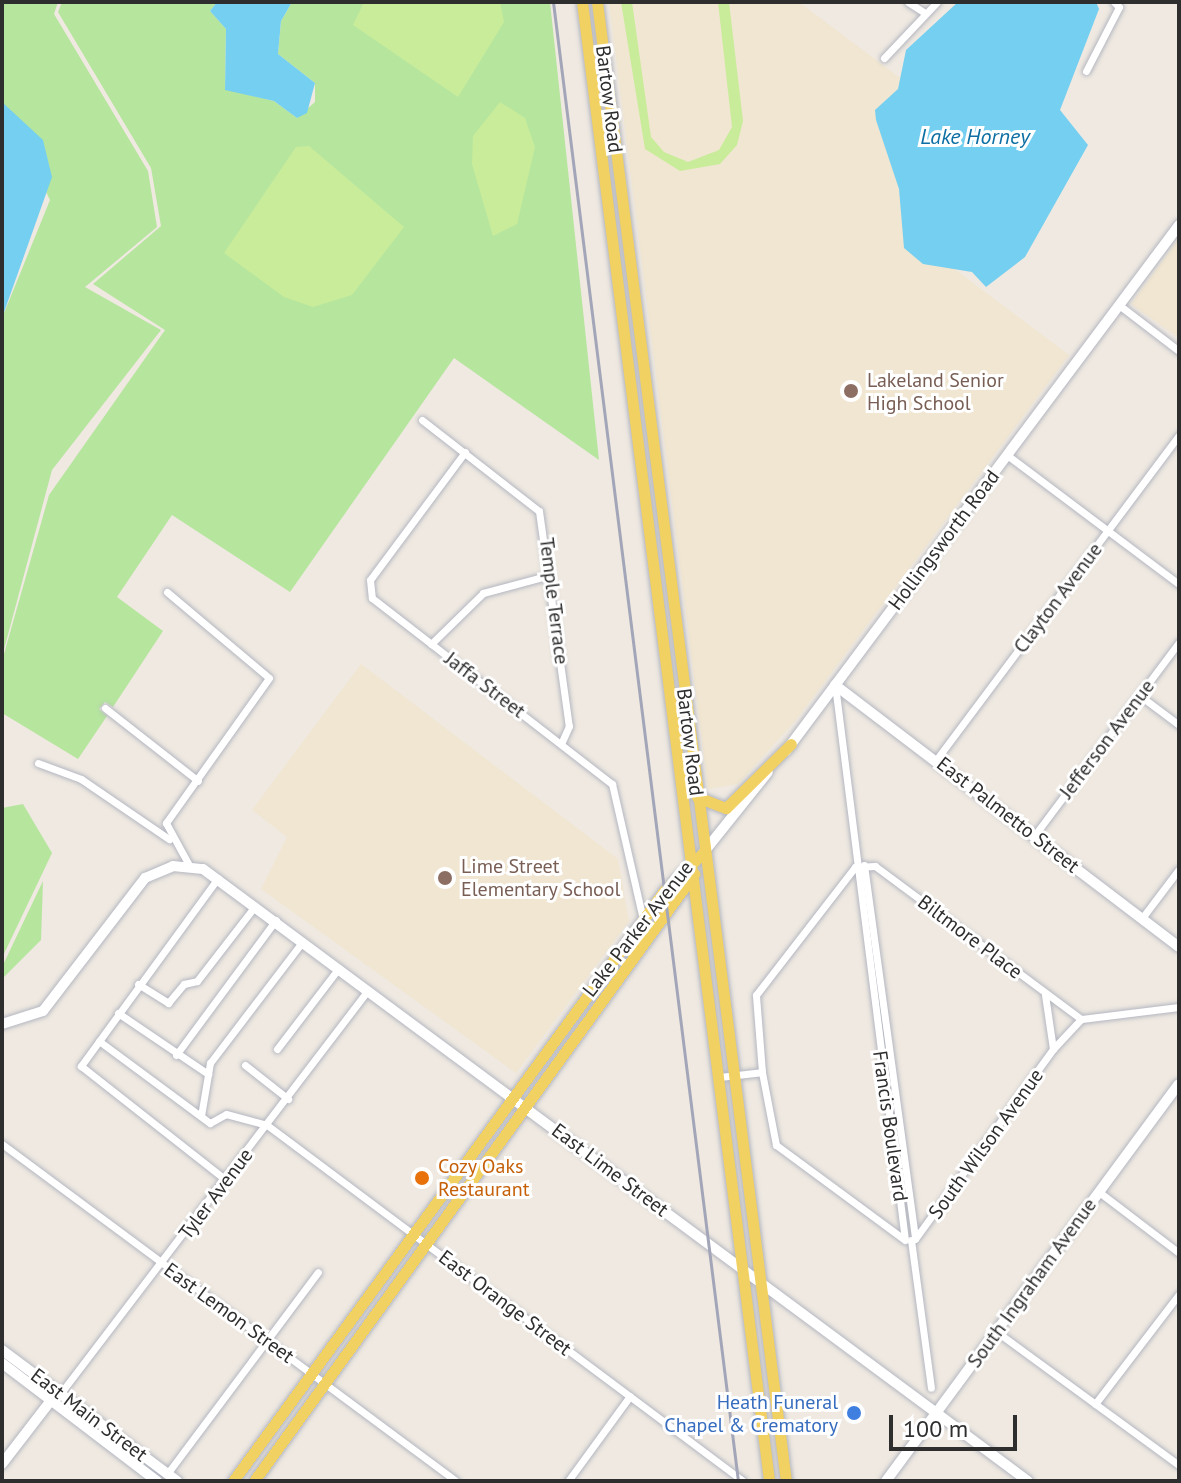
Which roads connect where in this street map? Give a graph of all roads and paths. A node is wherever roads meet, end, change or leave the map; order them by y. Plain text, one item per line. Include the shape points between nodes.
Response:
1 (582, 2) edge
2 (597, 2) edge
3 (908, 2) edge
4 (937, 2) edge
5 (1120, 4) edge
6 (925, 13) junction
7 (884, 58) dead end
8 (1086, 71) dead end
9 (1179, 225) edge
10 (631, 279) junction
11 (616, 281) junction
12 (1119, 305) junction
13 (1179, 351) edge
14 (422, 420) dead end
15 (1179, 435) edge
16 (465, 452) junction
17 (1007, 455) junction
18 (1108, 531) junction
19 (550, 575) junction
20 (1179, 584) edge
21 (167, 592) dead end
22 (1179, 642) edge
23 (431, 644) junction
24 (835, 685) junction
25 (1139, 695) junction
26 (105, 708) dead end
27 (1179, 725) edge
28 (562, 742) junction
29 (791, 744) junction
30 (936, 760) junction
31 (38, 763) dead end
32 (198, 781) junction
33 (697, 797) junction
34 (1034, 836) junction
35 (169, 839) junction
36 (704, 852) junction
37 (689, 858) junction
38 (857, 858) junction
39 (189, 865) junction
40 (865, 865) junction
41 (855, 867) junction
42 (1179, 869) edge
43 (693, 875) junction
44 (218, 877) junction
45 (256, 905) junction
46 (1142, 918) junction
47 (643, 919) junction
48 (276, 920) junction
49 (647, 937) junction
50 (303, 941) junction
51 (1179, 947) edge
52 (339, 967) junction
53 (138, 984) junction
54 (882, 989) junction
55 (368, 990) junction
56 (872, 991) junction
57 (1045, 995) junction
58 (1179, 1007) edge
59 (118, 1013) junction
60 (1081, 1019) junction
61 (2, 1024) edge
62 (99, 1041) junction
63 (277, 1049) dead end
64 (1053, 1049) junction
65 (176, 1055) junction
66 (245, 1065) dead end
67 (762, 1072) junction
68 (208, 1074) junction
69 (736, 1076) junction
70 (719, 1077) junction
71 (1177, 1092) edge
72 (510, 1096) junction
73 (288, 1099) junction
74 (524, 1106) junction
75 (899, 1113) junction
76 (889, 1114) junction
77 (201, 1116) junction
78 (267, 1125) junction
79 (2, 1144) edge
80 (226, 1180) junction
81 (1099, 1192) junction
82 (415, 1236) junction
83 (911, 1240) junction
84 (429, 1246) junction
85 (1179, 1253) edge
86 (164, 1264) junction
87 (743, 1270) junction
88 (318, 1272) dead end
89 (762, 1285) junction
90 (1179, 1294) edge
91 (997, 1332) junction
92 (267, 1340) junction
93 (2, 1350) edge
94 (2, 1363) edge
95 (312, 1374) junction
96 (326, 1384) junction
97 (931, 1388) dead end
98 (60, 1394) junction
99 (630, 1396) junction
100 (49, 1401) junction
101 (1095, 1404) junction
102 (936, 1413) junction
103 (2, 1464) edge
104 (1179, 1465) edge
105 (172, 1478) edge
106 (157, 1481) edge
107 (233, 1481) edge
108 (254, 1481) edge
109 (456, 1481) edge
110 (568, 1481) edge
111 (743, 1481) edge
112 (769, 1481) edge
113 (786, 1481) edge
114 (886, 1481) edge
115 (1028, 1481) edge

1 - 11 main road, Bartow Road
2 - 10 main road, Bartow Road
3 - 6 street
4 - 6 street
5 - 8 street
6 - 7 street
9 - 12 street, Hollingsworth Road
10 - 11 street
10 - 33 main road, Bartow Road
11 - 37 main road, Bartow Road
12 - 13 street
12 - 17 street, Hollingsworth Road
14 - 16 street, Temple Terrace
15 - 18 street, Clayton Avenue
16 - 19 street, Temple Terrace via 535,505
16 - 23 street, Jaffa Street via 370,580 377,605
17 - 18 street
17 - 24 street, Hollingsworth Road
18 - 20 street
18 - 30 street, Clayton Avenue
19 - 23 street via 483,593
19 - 28 street, Temple Terrace via 569,726
21 - 32 street via 269,678
22 - 25 street, Jefferson Avenue
23 - 28 street, Jaffa Street
24 - 29 street, Hollingsworth Road
24 - 30 street, East Palmetto Street
24 - 38 street, Francis Boulevard
25 - 27 street
25 - 34 street, Jefferson Avenue
26 - 32 street
28 - 47 street, Jaffa Street via 621,798
29 - 33 main road via 726,808
29 - 36 street, Hollingsworth Road
30 - 34 street, East Palmetto Street
31 - 35 street via 81,779
32 - 35 street via 166,823
33 - 36 main road, Bartow Road
34 - 46 street, East Palmetto Street
35 - 39 street
36 - 37 main road, Lake Parker Avenue
36 - 43 main road, Lake Parker Avenue
36 - 69 main road, Bartow Road
37 - 43 main road, Bartow Road
37 - 47 main road, Lake Parker Avenue
38 - 40 street
38 - 41 street, Francis Boulevard
39 - 44 street, East Lime Street
39 - 61 street via 145,878 46,1008 23,1023
40 - 41 street
40 - 54 street, Francis Boulevard
40 - 57 street, Biltmore Place
41 - 56 street, Francis Boulevard
41 - 67 street via 756,995
42 - 46 street
43 - 49 main road, Lake Parker Avenue
43 - 70 main road, Bartow Road
44 - 45 street, East Lime Street
44 - 53 street
45 - 48 street, East Lime Street
45 - 53 street via 197,981 184,984 168,1003
46 - 51 street, East Palmetto Street
47 - 49 street, Jaffa Street
47 - 72 main road, Lake Parker Avenue
48 - 50 street, East Lime Street
48 - 65 street
49 - 74 main road, Lake Parker Avenue
50 - 52 street, East Lime Street
50 - 68 street
52 - 55 street, East Lime Street
52 - 63 street
53 - 59 street
54 - 56 street
54 - 75 street, Francis Boulevard
55 - 72 street, East Lime Street
55 - 73 street, Tyler Avenue
56 - 76 street, Francis Boulevard
57 - 60 street, Biltmore Place
57 - 64 street, South Wilson Avenue
58 - 60 street
59 - 62 street
59 - 65 street
60 - 64 street
62 - 77 street
62 - 80 street via 82,1070
64 - 83 street, South Wilson Avenue
65 - 68 street
66 - 73 street
67 - 69 street
67 - 83 street via 774,1140
68 - 77 street
69 - 70 street
69 - 89 main road, Bartow Road
70 - 87 main road, Bartow Road
71 - 81 street, South Ingraham Avenue
72 - 74 street, East Lime Street
72 - 82 main road, Lake Parker Avenue
73 - 78 street, Tyler Avenue
74 - 84 main road, Lake Parker Avenue
74 - 87 street, East Lime Street
75 - 76 street
75 - 83 street, Francis Boulevard
76 - 83 street, Francis Boulevard
77 - 78 street via 210,1123 226,1114
78 - 80 street, Tyler Avenue
78 - 82 street, East Orange Street
79 - 86 street, East Lemon Street
80 - 86 street, Tyler Avenue
81 - 85 street
81 - 91 street, South Ingraham Avenue
82 - 84 street, East Orange Street
82 - 95 main road, Lake Parker Avenue
83 - 97 street, Francis Boulevard
84 - 96 main road, Lake Parker Avenue
84 - 99 street, East Orange Street
86 - 92 street, East Lemon Street
86 - 98 street, Tyler Avenue
87 - 89 street, East Lime Street
87 - 112 main road, Bartow Road
88 - 92 street
89 - 102 street, East Lime Street
89 - 113 main road, Bartow Road
90 - 101 street
91 - 101 street
91 - 102 street, South Ingraham Avenue
92 - 95 street, East Lemon Street
92 - 105 street
93 - 98 street, East Main Street
94 - 100 street, East Main Street
95 - 96 street, East Lemon Street
95 - 107 main road, Lake Parker Avenue
96 - 108 main road, Lake Parker Avenue
96 - 109 street, East Lemon Street
98 - 100 street
98 - 105 street, East Main Street
99 - 110 street
99 - 111 street, East Orange Street
100 - 103 street
100 - 106 street, East Main Street
101 - 104 street
102 - 114 street, South Ingraham Avenue
102 - 115 street, East Lime Street

